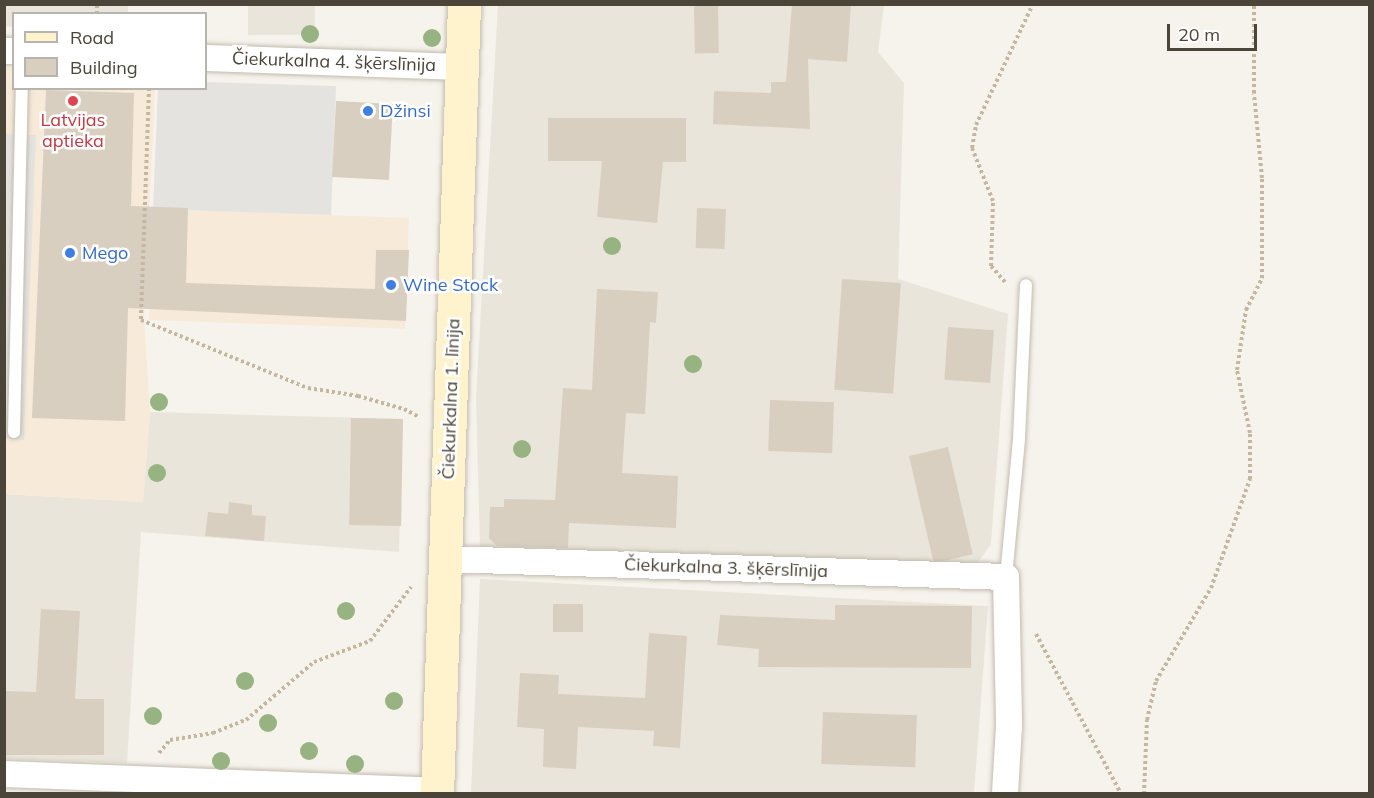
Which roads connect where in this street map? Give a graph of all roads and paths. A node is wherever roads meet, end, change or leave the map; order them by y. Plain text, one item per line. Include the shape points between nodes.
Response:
1 (464, 4) edge
2 (1033, 4) edge
3 (1254, 4) edge
4 (207, 58) edge
5 (462, 67) junction
6 (22, 90) edge
7 (149, 90) edge
8 (1026, 285) dead end
9 (1025, 304) junction
10 (424, 420) dead end
11 (14, 432) dead end
12 (446, 559) junction
13 (1006, 577) junction
14 (416, 581) dead end
15 (1033, 629) dead end
16 (4, 774) edge
17 (140, 780) junction
18 (437, 792) edge
19 (1005, 794) edge
20 (1121, 794) edge
21 (1144, 794) edge

1 - 5 street, Čiekurkalna 1. līnija
2 - 9 path via 976,125 972,148 993,201 991,266
3 - 21 path via 1262,278 1245,310 1237,370 1250,433 1250,479 1211,588 1156,681 1147,720
4 - 5 street, Čiekurkalna 4. šķērslīnija
5 - 12 street, Čiekurkalna 1. līnija
6 - 11 lane
7 - 10 path via 141,320 308,388 393,406
8 - 9 lane
9 - 13 lane
12 - 13 street, Čiekurkalna 3. šķērslīnija
12 - 18 street, Čiekurkalna 1. līnija
13 - 19 street via 1009,726
14 - 17 path via 370,641 314,662 246,720 213,733 170,740
15 - 20 path
16 - 17 street
17 - 18 street

